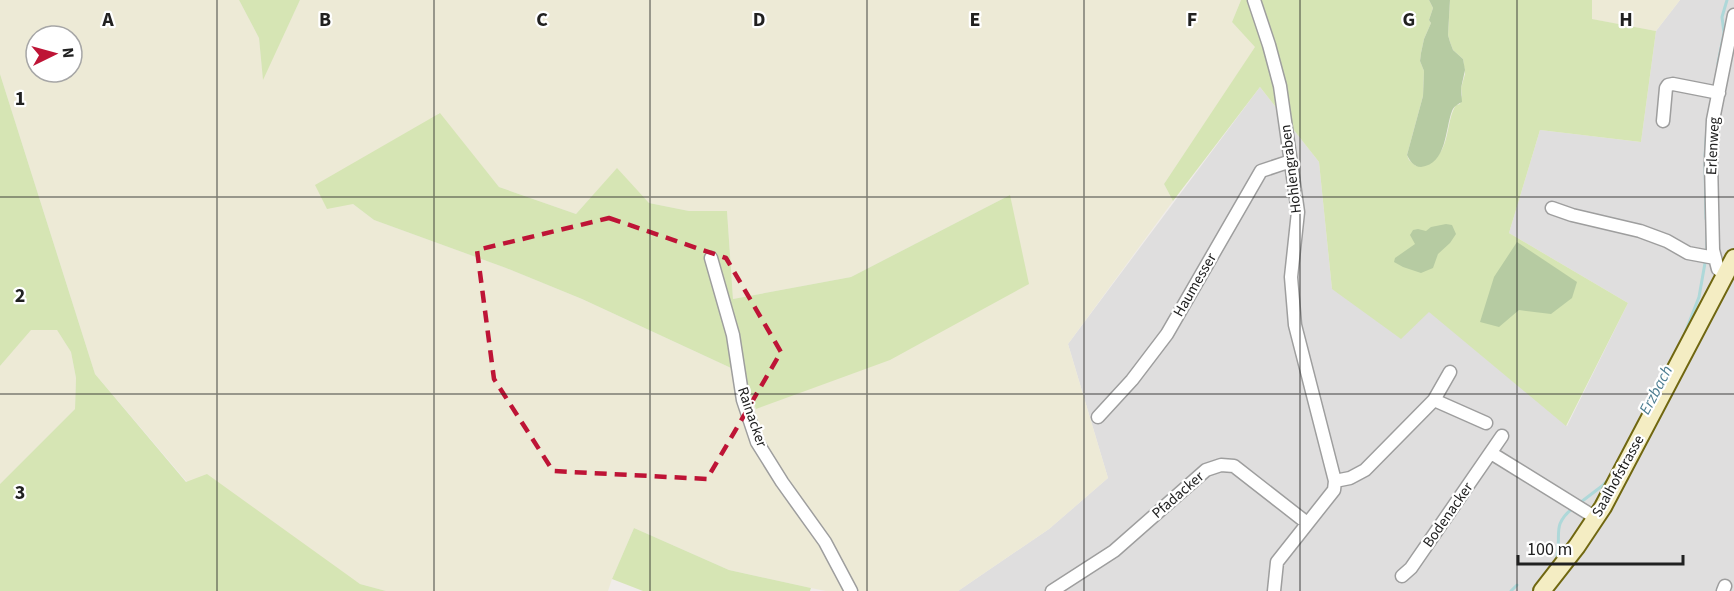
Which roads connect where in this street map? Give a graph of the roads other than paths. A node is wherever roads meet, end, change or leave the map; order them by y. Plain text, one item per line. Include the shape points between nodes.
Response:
1 (1254, 0) edge
2 (1734, 15) edge
3 (1719, 93) junction
4 (1663, 121) dead end
5 (1291, 161) junction
6 (1552, 208) dead end
7 (711, 258) dead end
8 (1728, 265) edge
9 (1450, 372) dead end
10 (1434, 400) junction
11 (1098, 417) dead end
12 (1485, 423) dead end
13 (1502, 436) dead end
14 (1491, 453) junction
15 (1335, 481) junction
16 (1596, 518) junction
17 (1307, 523) junction
18 (1402, 576) dead end
19 (851, 591) edge
20 (1052, 591) edge
21 (1274, 591) edge
22 (1542, 591) edge

1 - 5 street, Hohlengraben via 1280,86
2 - 3 street, Erlenweg
3 - 4 street via 1668,85
3 - 8 street, Erlenweg via 1711,161
5 - 11 street, Haumesser via 1261,171 1167,334
5 - 15 street, Hohlengraben via 1298,212 1291,277 1295,325
6 - 8 street via 1640,231 1688,253
7 - 19 street, Rainacker via 733,335 743,400 757,442 825,542
8 - 16 main road, Saalhofstrasse
9 - 10 street
10 - 12 street
10 - 15 street via 1365,470
13 - 14 street, Bodenacker
14 - 16 street
14 - 18 street, Bodenacker
15 - 17 street via 1334,490
16 - 22 main road, Saalhofstrasse
17 - 20 street, Pfadacker via 1234,466 1221,465 1206,470 1114,550
17 - 21 street via 1277,562

